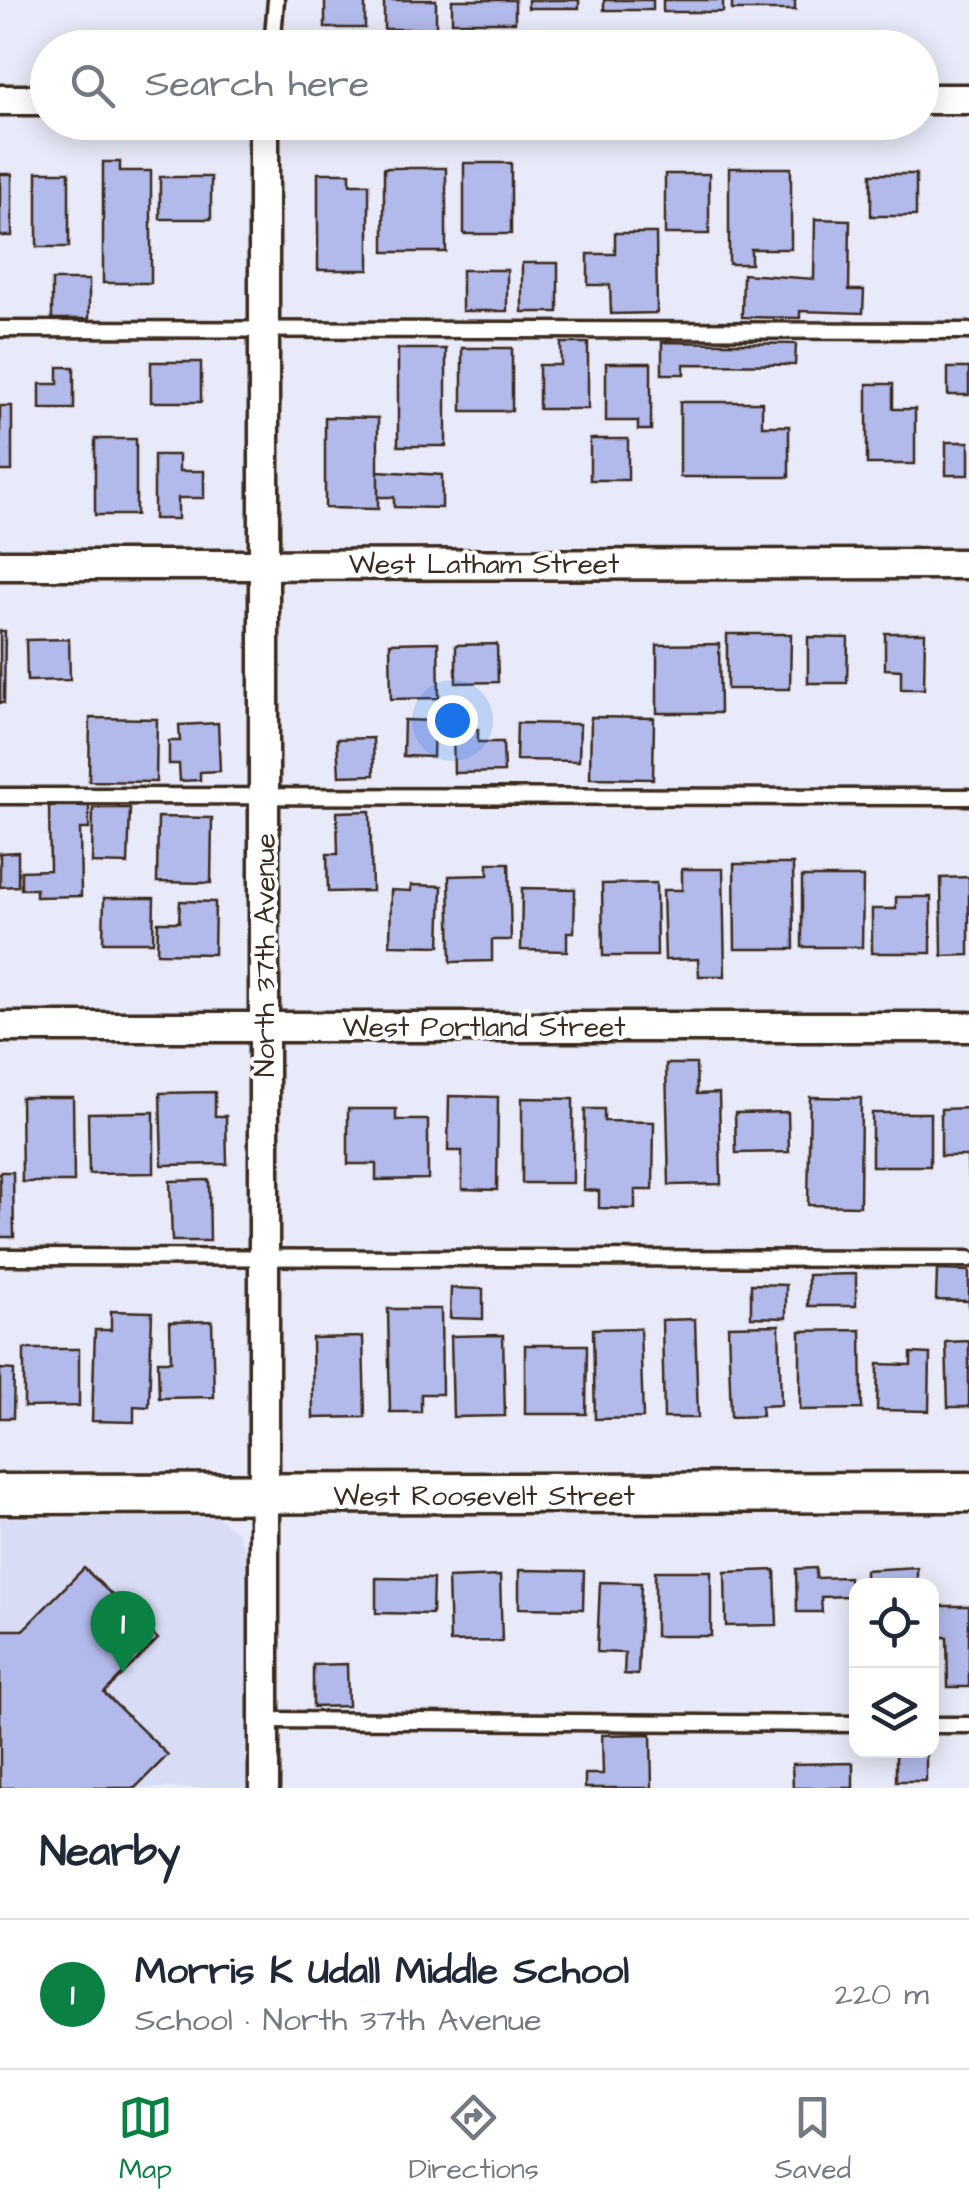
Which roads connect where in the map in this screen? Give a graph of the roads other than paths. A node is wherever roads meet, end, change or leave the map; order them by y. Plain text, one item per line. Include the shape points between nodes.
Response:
1 (276, 0) edge
2 (274, 30) edge
3 (939, 99) edge
4 (969, 99) edge
5 (0, 100) edge
6 (30, 100) edge
7 (264, 140) edge
8 (0, 330) edge
9 (969, 330) edge
10 (264, 331) junction
11 (264, 562) junction
12 (969, 564) edge
13 (0, 565) edge
14 (264, 795) junction
15 (0, 796) edge
16 (969, 797) edge
17 (264, 1026) junction
18 (0, 1027) edge
19 (969, 1027) edge
20 (0, 1257) edge
21 (969, 1259) edge
22 (264, 1260) junction
23 (969, 1492) edge
24 (0, 1494) edge
25 (264, 1496) junction
26 (264, 1720) junction
27 (849, 1724) edge
28 (939, 1725) edge
29 (969, 1725) edge
30 (264, 1788) edge

1 - 2 lane
3 - 4 street
5 - 6 street
7 - 10 street, North 37th Avenue
8 - 10 lane
9 - 10 lane
10 - 11 street, North 37th Avenue
11 - 12 street, West Latham Street
11 - 13 street, West Latham Street
11 - 14 street, North 37th Avenue
14 - 15 lane
14 - 16 lane
14 - 17 street, North 37th Avenue
17 - 18 street, West Portland Street
17 - 19 street, West Portland Street
17 - 22 street, North 37th Avenue
20 - 22 lane
21 - 22 lane
22 - 25 street, North 37th Avenue
23 - 25 street, West Roosevelt Street
24 - 25 street, West Roosevelt Street
25 - 26 street, North 37th Avenue
26 - 27 lane
26 - 30 street, North 37th Avenue
28 - 29 lane

